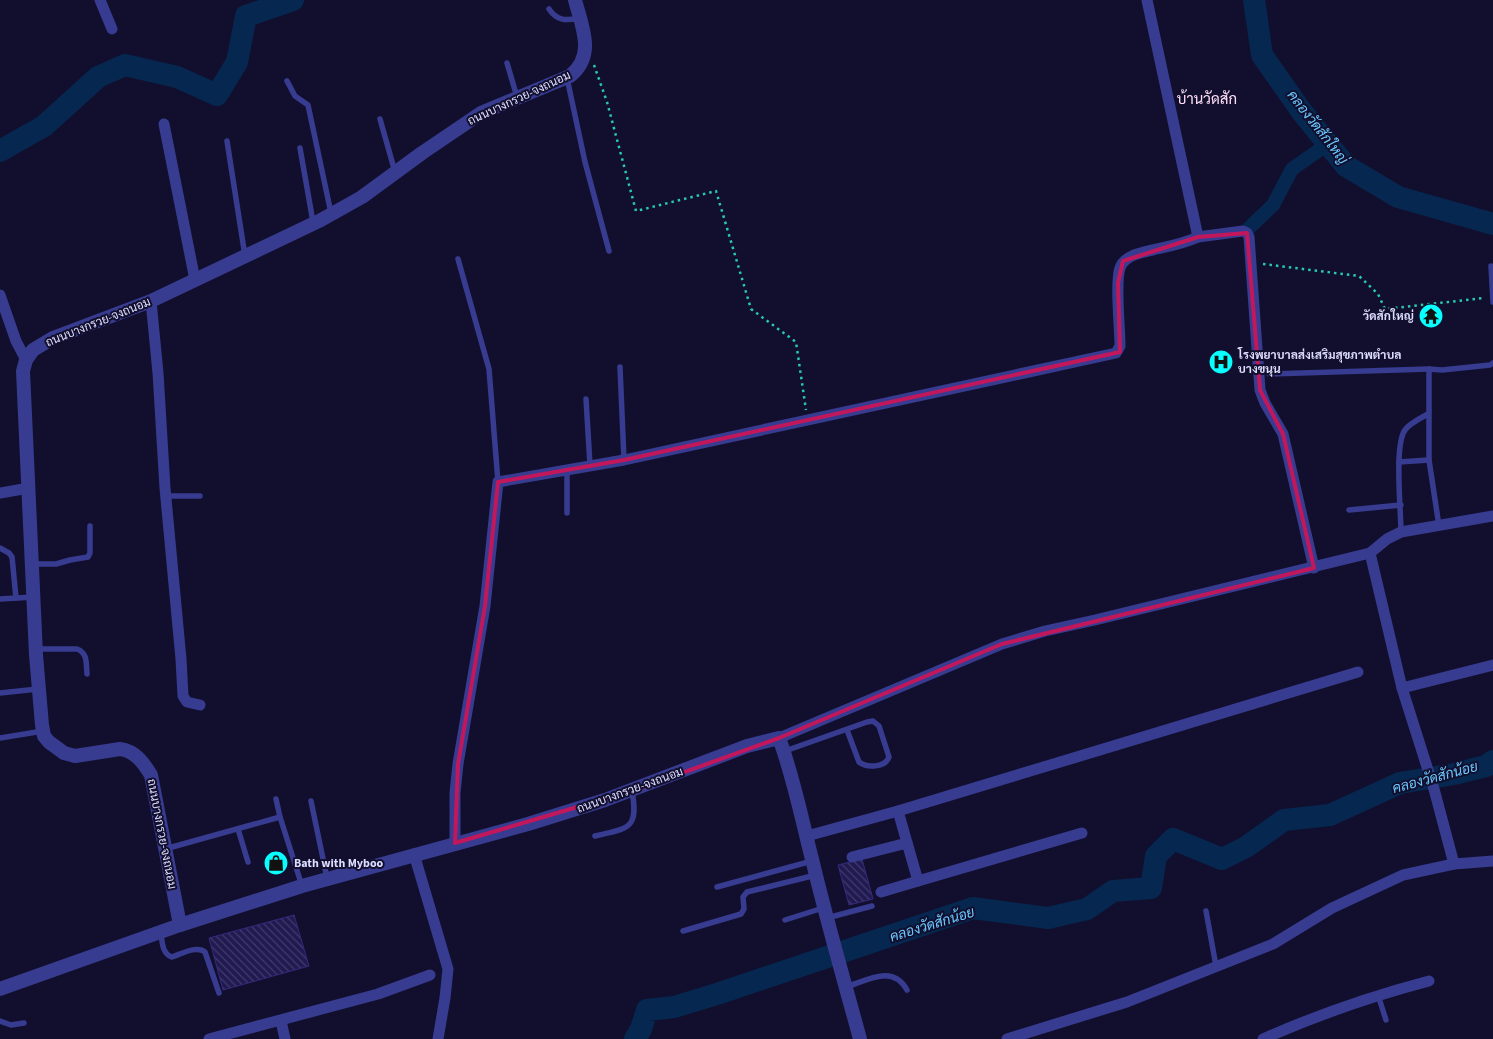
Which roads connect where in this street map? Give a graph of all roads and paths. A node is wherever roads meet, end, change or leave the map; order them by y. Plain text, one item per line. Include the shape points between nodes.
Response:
1 (100, 0) edge
2 (575, 0) edge
3 (1147, 0) edge
4 (549, 9) dead end
5 (579, 18) junction
6 (112, 28) dead end
7 (586, 45) junction
8 (507, 63) dead end
9 (567, 78) junction
10 (288, 81) dead end
11 (517, 97) junction
12 (380, 119) dead end
13 (164, 124) dead end
14 (227, 142) dead end
15 (300, 148) dead end
16 (395, 172) junction
17 (331, 215) junction
18 (314, 224) junction
19 (1198, 237) junction
20 (609, 251) dead end
21 (245, 256) junction
22 (458, 259) dead end
23 (1251, 265) junction
24 (1491, 266) dead end
25 (195, 280) junction
26 (0, 295) edge
27 (1493, 298) edge
28 (151, 301) junction
29 (1493, 302) edge
30 (26, 360) junction
31 (1493, 363) edge
32 (620, 367) dead end
33 (1429, 369) junction
34 (1269, 374) dead end
35 (586, 399) dead end
36 (1428, 414) junction
37 (807, 420) junction
38 (624, 460) junction
39 (1429, 460) junction
40 (1399, 462) junction
41 (590, 465) junction
42 (567, 470) junction
43 (498, 482) junction
44 (28, 488) junction
45 (0, 493) edge
46 (166, 496) junction
47 (200, 496) dead end
48 (1401, 505) junction
49 (1349, 510) dead end
50 (567, 513) dead end
51 (1493, 516) edge
52 (90, 526) dead end
53 (1439, 526) junction
54 (1401, 532) junction
55 (0, 548) edge
56 (1370, 553) junction
57 (32, 564) junction
58 (1314, 568) junction
59 (34, 597) junction
60 (16, 598) junction
61 (0, 599) edge
62 (36, 649) junction
63 (1493, 665) edge
64 (1358, 672) dead end
65 (87, 674) dead end
66 (1402, 688) junction
67 (38, 689) junction
68 (0, 693) edge
69 (200, 705) dead end
70 (847, 730) junction
71 (43, 731) junction
72 (0, 738) edge
73 (779, 738) junction
74 (784, 752) junction
75 (632, 791) junction
76 (276, 799) dead end
77 (311, 801) dead end
78 (898, 811) junction
79 (280, 817) junction
80 (238, 829) junction
81 (1082, 833) dead end
82 (595, 836) dead end
83 (807, 836) junction
84 (455, 843) junction
85 (907, 843) junction
86 (165, 849) junction
87 (414, 854) junction
88 (852, 857) dead end
89 (812, 861) junction
90 (1493, 861) edge
91 (248, 862) dead end
92 (1454, 864) junction
93 (816, 875) junction
94 (327, 878) junction
95 (918, 881) junction
96 (302, 886) junction
97 (717, 887) dead end
98 (881, 892) dead end
99 (872, 906) dead end
100 (1206, 911) dead end
101 (826, 913) junction
102 (785, 920) dead end
103 (180, 925) junction
104 (682, 930) dead end
105 (161, 932) junction
106 (1216, 966) junction
107 (430, 975) dead end
108 (1430, 981) dead end
109 (846, 987) junction
110 (0, 989) edge
111 (907, 990) dead end
112 (219, 993) dead end
113 (1378, 995) junction
114 (0, 1020) edge
115 (1386, 1020) dead end
116 (281, 1021) junction
117 (24, 1023) dead end
118 (209, 1039) edge
119 (285, 1039) edge
120 (438, 1039) edge
121 (860, 1039) edge
122 (1007, 1039) edge
123 (1263, 1039) edge

1 - 6 street
2 - 5 street
3 - 19 street
4 - 5 lane via 563,20
5 - 7 street
7 - 9 street, ถนนบางกรวย-จงถนอม via 580,66
7 - 37 path via 607,102 636,211 716,191 751,309 796,342
8 - 11 lane
9 - 11 street, ถนนบางกรวย-จงถนอม
9 - 20 lane
10 - 17 lane via 295,96 308,105
11 - 16 street, ถนนบางกรวย-จงถนอม via 481,113
12 - 16 lane
13 - 25 street
14 - 21 lane
15 - 18 lane
16 - 17 street, ถนนบางกรวย-จงถนอม
17 - 18 street, ถนนบางกรวย-จงถนอม
18 - 21 street, ถนนบางกรวย-จงถนอม
19 - 23 street via 1247,233
19 - 37 street via 1180,245 1133,256 1123,262 1118,283 1120,346 1116,353
21 - 25 street, ถนนบางกรวย-จงถนอม
22 - 43 lane via 489,369
23 - 27 path via 1359,276 1378,294 1385,309
23 - 58 street via 1260,390 1283,434
24 - 27 lane
25 - 28 street, ถนนบางกรวย-จงถนอม
26 - 30 street
27 - 29 lane
28 - 30 street, ถนนบางกรวย-จงถนอม via 54,338 34,350
28 - 46 street
30 - 44 street via 23,371
31 - 33 lane
32 - 38 lane
33 - 34 lane
33 - 36 lane
35 - 41 lane
36 - 39 lane
36 - 40 lane via 1406,429 1401,439
37 - 38 street
38 - 41 street
39 - 40 lane
39 - 53 lane
40 - 48 lane
41 - 42 street
42 - 43 street
42 - 50 lane
43 - 84 street via 485,606 456,776
44 - 45 street
44 - 57 street
46 - 47 lane
46 - 69 street via 183,696 188,702
48 - 49 lane
48 - 54 lane
51 - 53 street
52 - 57 lane via 88,558 56,564
53 - 54 street
54 - 56 street
55 - 60 lane via 12,557
56 - 58 street
56 - 66 street
57 - 59 street
58 - 73 street via 1002,644
59 - 60 lane
59 - 62 street
60 - 61 lane
62 - 65 lane via 82,651
62 - 67 street
63 - 66 street
64 - 78 street
66 - 92 street
67 - 68 lane
67 - 71 street
70 - 70 lane via 873,722 879,726 888,761 866,766 861,764
70 - 74 lane
71 - 72 lane
71 - 86 street, ถนนบางกรวย-จงถนอม via 49,742 64,753 75,756 120,749 127,750 142,762 150,775
73 - 74 street
73 - 75 street, ถนนบางกรวย-จงถนอม via 748,746
74 - 83 street
75 - 82 lane via 635,808 630,824 621,830
75 - 84 street, ถนนบางกรวย-จงถนอม
76 - 79 lane
77 - 94 lane
78 - 83 street
78 - 85 street
79 - 80 lane
79 - 96 lane
80 - 86 lane
80 - 91 lane
81 - 95 street
83 - 89 street
84 - 87 street, ถนนบางกรวย-จงถนอม
85 - 88 street
85 - 95 street
86 - 103 street, ถนนบางกรวย-จงถนอม
87 - 94 street, ถนนบางกรวย-จงถนอม
87 - 120 street via 448,970
89 - 93 street
89 - 97 lane
90 - 92 street
92 - 106 street via 1403,875 1332,908 1273,944
93 - 101 street
93 - 104 lane via 747,892 742,897 742,914
94 - 96 street, ถนนบางกรวย-จงถนอม
95 - 98 street
96 - 103 street, ถนนบางกรวย-จงถนอม
99 - 101 lane
100 - 106 lane
101 - 102 lane
101 - 109 street
103 - 105 street, ถนนบางกรวย-จงถนอม
105 - 110 street, ถนนบางกรวย-จงถนอม
105 - 112 lane via 168,956 197,949 205,952
106 - 122 street via 1127,1002
107 - 116 street via 378,994
108 - 113 street
109 - 111 lane via 884,975 898,977
109 - 121 street
113 - 115 lane
113 - 123 street
114 - 117 lane via 11,1025
116 - 118 street
116 - 119 street

